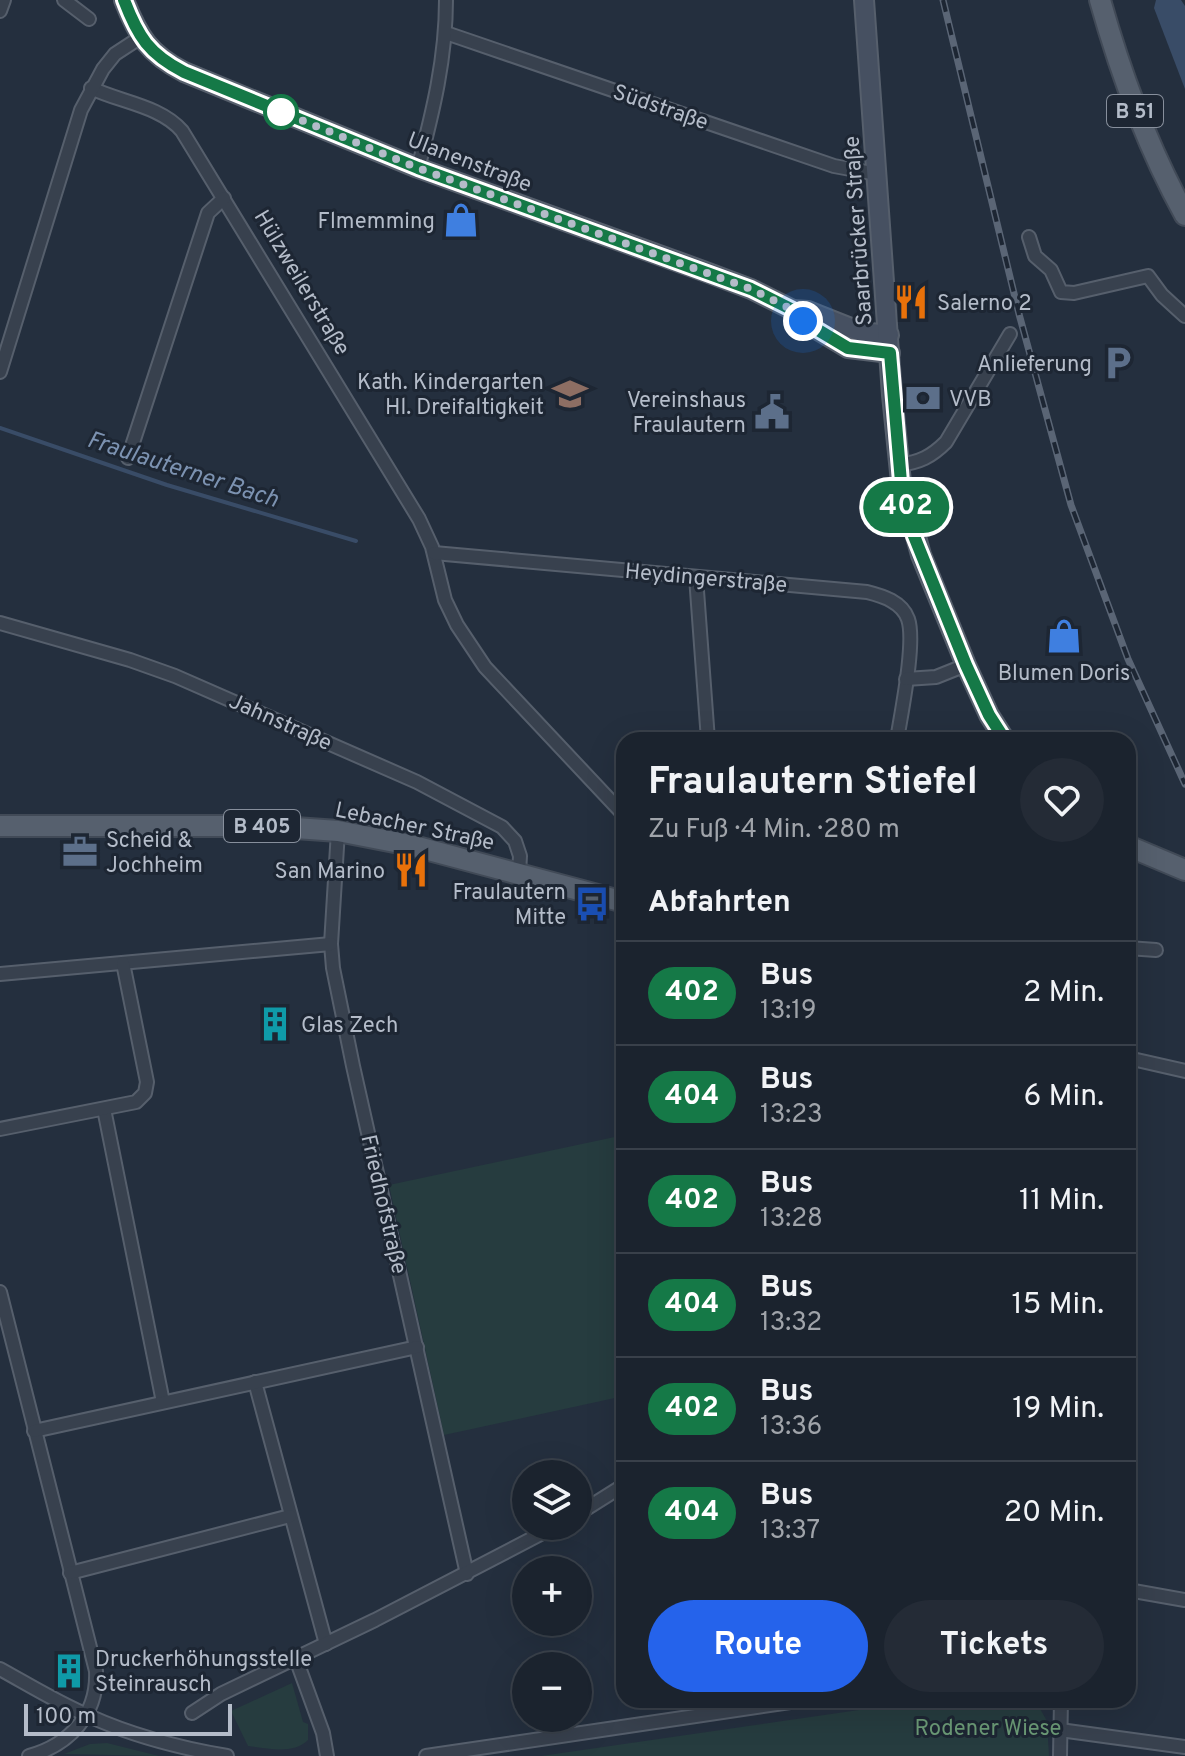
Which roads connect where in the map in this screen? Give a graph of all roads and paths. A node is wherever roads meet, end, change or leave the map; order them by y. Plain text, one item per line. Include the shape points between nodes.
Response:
1 (4, 0) edge
2 (64, 0) edge
3 (124, 0) edge
4 (446, 0) edge
5 (864, 0) edge
6 (1100, 0) edge
7 (0, 11) edge
8 (89, 19) dead end
9 (446, 33) junction
10 (141, 37) junction
11 (91, 88) junction
12 (418, 168) junction
13 (877, 174) junction
14 (224, 198) junction
15 (1185, 215) edge
16 (1029, 237) dead end
17 (1185, 316) edge
18 (5, 333) edge
19 (1010, 334) dead end
20 (889, 344) junction
21 (0, 372) edge
22 (128, 458) dead end
23 (899, 465) junction
24 (434, 553) junction
25 (696, 577) junction
26 (0, 623) edge
27 (966, 665) junction
28 (906, 679) junction
29 (707, 732) edge
30 (898, 732) edge
31 (1000, 732) edge
32 (616, 806) edge
33 (0, 826) edge
34 (338, 831) junction
35 (1136, 849) edge
36 (1185, 870) edge
37 (519, 873) junction
38 (616, 900) edge
39 (331, 944) junction
40 (1136, 949) edge
41 (1156, 950) dead end
42 (123, 963) junction
43 (0, 974) edge
44 (1136, 1060) edge
45 (1185, 1071) edge
46 (104, 1109) junction
47 (0, 1129) edge
48 (0, 1292) edge
49 (417, 1347) junction
50 (255, 1382) junction
51 (163, 1402) junction
52 (34, 1431) junction
53 (616, 1490) edge
54 (592, 1505) edge
55 (290, 1516) junction
56 (530, 1540) edge
57 (70, 1573) junction
58 (467, 1574) junction
59 (1136, 1591) edge
60 (1185, 1600) edge
61 (326, 1644) junction
62 (296, 1659) junction
63 (0, 1669) edge
64 (750, 1708) edge
65 (1061, 1708) edge
66 (192, 1713) dead end
67 (85, 1715) junction
68 (1060, 1730) junction
69 (1185, 1747) edge
70 (29, 1756) edge
71 (227, 1756) edge
72 (327, 1756) edge
73 (426, 1756) edge
74 (1060, 1756) edge

1 - 7 street
2 - 8 street
3 - 10 street
4 - 9 street
5 - 13 street, Saarbrücker Straße
6 - 15 main road, B 51 via 1143,131
9 - 12 street
9 - 13 street, Südstraße via 834,166
10 - 11 street via 115,54
10 - 12 street, Ulanenstraße via 164,62 184,72
11 - 14 street, Hülzweilerstraße via 175,122
11 - 18 street
12 - 20 street, Ulanenstraße via 751,289 848,348
13 - 20 street, Saarbrücker Straße
14 - 22 street via 208,213
14 - 24 street, Hülzweilerstraße via 419,519
16 - 17 street via 1035,256 1051,270 1061,292 1148,276
18 - 21 street
19 - 23 street via 946,442 920,462
20 - 23 street, Saarbrücker Straße
23 - 27 street, Saarbrücker Straße via 914,536
24 - 25 street, Heydingerstraße
24 - 32 street, Hülzweilerstraße via 445,600 472,650
25 - 28 street, Heydingerstraße via 889,598 909,620
25 - 29 street
26 - 37 street, Jahnstraße via 175,676 417,782 502,827 515,841
27 - 28 street via 936,677
27 - 31 street, Saarbrücker Straße
28 - 30 street, Heydingerstraße
33 - 34 main road, Lebacher Straße / B 405
34 - 37 main road, Lebacher Straße / B 405
34 - 39 street, Friedhofstraße
35 - 36 main road
37 - 38 main road, Lebacher Straße / B 405
39 - 42 street
39 - 49 street, Friedhofstraße
40 - 41 street
42 - 43 street
42 - 46 street via 147,1082 136,1102
44 - 45 street
46 - 47 street
46 - 51 street
48 - 52 street
49 - 50 street
49 - 58 street, Friedhofstraße
50 - 51 street
50 - 55 street
51 - 52 street
52 - 57 street
53 - 54 street
55 - 57 street
55 - 61 street
56 - 58 street
57 - 67 street via 96,1671 95,1693
58 - 61 street
59 - 60 street
61 - 62 street
62 - 66 street
62 - 72 street
63 - 67 street
64 - 73 street
65 - 68 street
67 - 70 street via 59,1745
67 - 71 street via 162,1742
68 - 69 street
68 - 74 street

